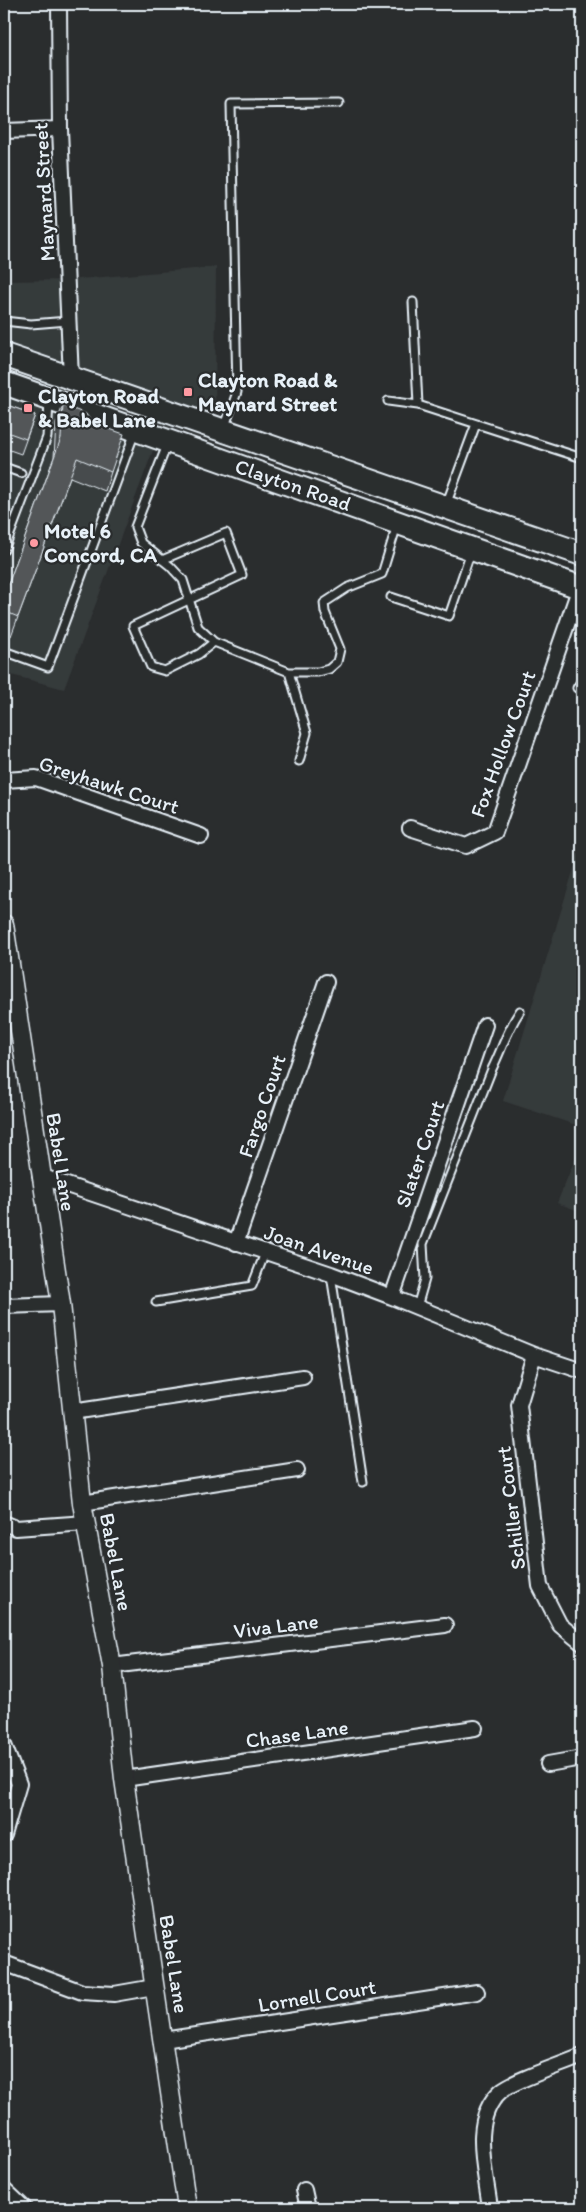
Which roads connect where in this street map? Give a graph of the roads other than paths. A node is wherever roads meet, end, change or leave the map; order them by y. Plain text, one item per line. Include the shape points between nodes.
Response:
1 (59, 4) edge
2 (339, 103) dead end
3 (60, 130) junction
4 (4, 131) edge
5 (413, 302) dead end
6 (4, 321) edge
7 (68, 321) junction
8 (4, 355) edge
9 (71, 378) junction
10 (4, 383) edge
11 (49, 399) junction
12 (388, 402) dead end
13 (418, 405) junction
14 (476, 424) junction
15 (136, 430) junction
16 (224, 430) junction
17 (169, 441) junction
18 (582, 458) edge
19 (4, 467) edge
20 (21, 473) dead end
21 (446, 506) junction
22 (398, 522) junction
23 (472, 548) junction
24 (4, 550) edge
25 (582, 554) edge
26 (162, 560) junction
27 (581, 587) edge
28 (391, 597) dead end
29 (190, 601) junction
30 (214, 642) junction
31 (4, 651) edge
32 (289, 672) junction
33 (582, 680) edge
34 (578, 688) dead end
35 (299, 760) dead end
36 (4, 780) edge
37 (410, 828) dead end
38 (201, 836) dead end
39 (4, 924) edge
40 (326, 982) dead end
41 (520, 1012) dead end
42 (485, 1025) dead end
43 (40, 1176) junction
44 (236, 1243) junction
45 (265, 1253) junction
46 (331, 1274) junction
47 (392, 1297) junction
48 (156, 1302) dead end
49 (61, 1304) junction
50 (4, 1306) edge
51 (417, 1307) junction
52 (534, 1355) junction
53 (582, 1371) edge
54 (303, 1377) dead end
55 (72, 1412) junction
56 (297, 1470) dead end
57 (362, 1482) dead end
58 (82, 1502) junction
59 (4, 1523) edge
60 (86, 1523) junction
61 (445, 1625) dead end
62 (582, 1643) edge
63 (112, 1666) junction
64 (475, 1728) dead end
65 (4, 1745) edge
66 (582, 1758) edge
67 (548, 1764) dead end
68 (124, 1779) junction
69 (4, 1835) edge
70 (4, 1962) edge
71 (154, 1987) junction
72 (477, 1992) dead end
73 (163, 2040) junction
74 (582, 2056) edge
75 (4, 2189) edge
76 (304, 2190) dead end
77 (24, 2208) edge
78 (188, 2208) edge
79 (308, 2208) edge
80 (490, 2208) edge

1 - 3 street, Maynard Street
2 - 16 lane via 231,104 237,392
3 - 4 street
3 - 7 street, Maynard Street
5 - 13 lane
6 - 7 lane via 32,324
7 - 9 street, Maynard Street
8 - 9 main road, Clayton Road
9 - 16 main road, Clayton Road
10 - 11 main road, Clayton Road
11 - 15 main road, Clayton Road
11 - 24 lane via 48,438
12 - 13 lane
13 - 14 lane
14 - 18 lane
14 - 21 lane
15 - 17 main road, Clayton Road
15 - 31 lane via 48,667
16 - 21 main road, Clayton Road
17 - 22 main road, Clayton Road
17 - 26 lane via 135,527 141,543
19 - 20 lane
21 - 25 main road, Clayton Road
22 - 23 main road, Clayton Road
22 - 32 lane via 382,574 347,588 324,603 340,649 337,662 318,672
23 - 27 main road, Clayton Road
23 - 28 lane via 448,616
26 - 29 lane via 184,580
26 - 29 lane via 226,533 242,575
27 - 37 street, Fox Hollow Court via 495,832 466,846
29 - 30 lane via 198,627
29 - 30 lane via 134,626 150,667 165,670 199,654
30 - 32 lane
32 - 35 lane via 307,733
33 - 34 lane
36 - 38 street, Greyhawk Court via 36,778
39 - 43 street, Babel Lane
40 - 44 street, Fargo Court
41 - 51 lane via 507,1030 423,1244 426,1279
42 - 47 street, Slater Court
43 - 44 street, Joan Avenue
43 - 49 street, Babel Lane
44 - 45 street, Joan Avenue
45 - 46 street, Joan Avenue
45 - 48 lane via 252,1286
46 - 47 street, Joan Avenue
46 - 57 lane
47 - 51 street, Joan Avenue
49 - 50 street
49 - 55 street, Babel Lane
51 - 52 street, Joan Avenue
52 - 53 street, Joan Avenue
52 - 62 street, Schiller Court via 519,1405 540,1586 560,1625
54 - 55 street
55 - 58 street, Babel Lane
56 - 58 street
58 - 60 street, Babel Lane
59 - 60 street via 16,1528
60 - 63 street, Babel Lane
61 - 63 street, Viva Lane
63 - 68 street, Babel Lane
64 - 68 street, Chase Lane
65 - 69 street via 19,1784
66 - 67 street
68 - 71 street, Babel Lane
70 - 71 street via 82,1992 114,1994
71 - 73 street, Babel Lane
72 - 73 street, Lornell Court
73 - 78 street, Babel Lane
74 - 80 street via 502,2090 489,2106 483,2122 482,2142
75 - 77 street
76 - 79 street

